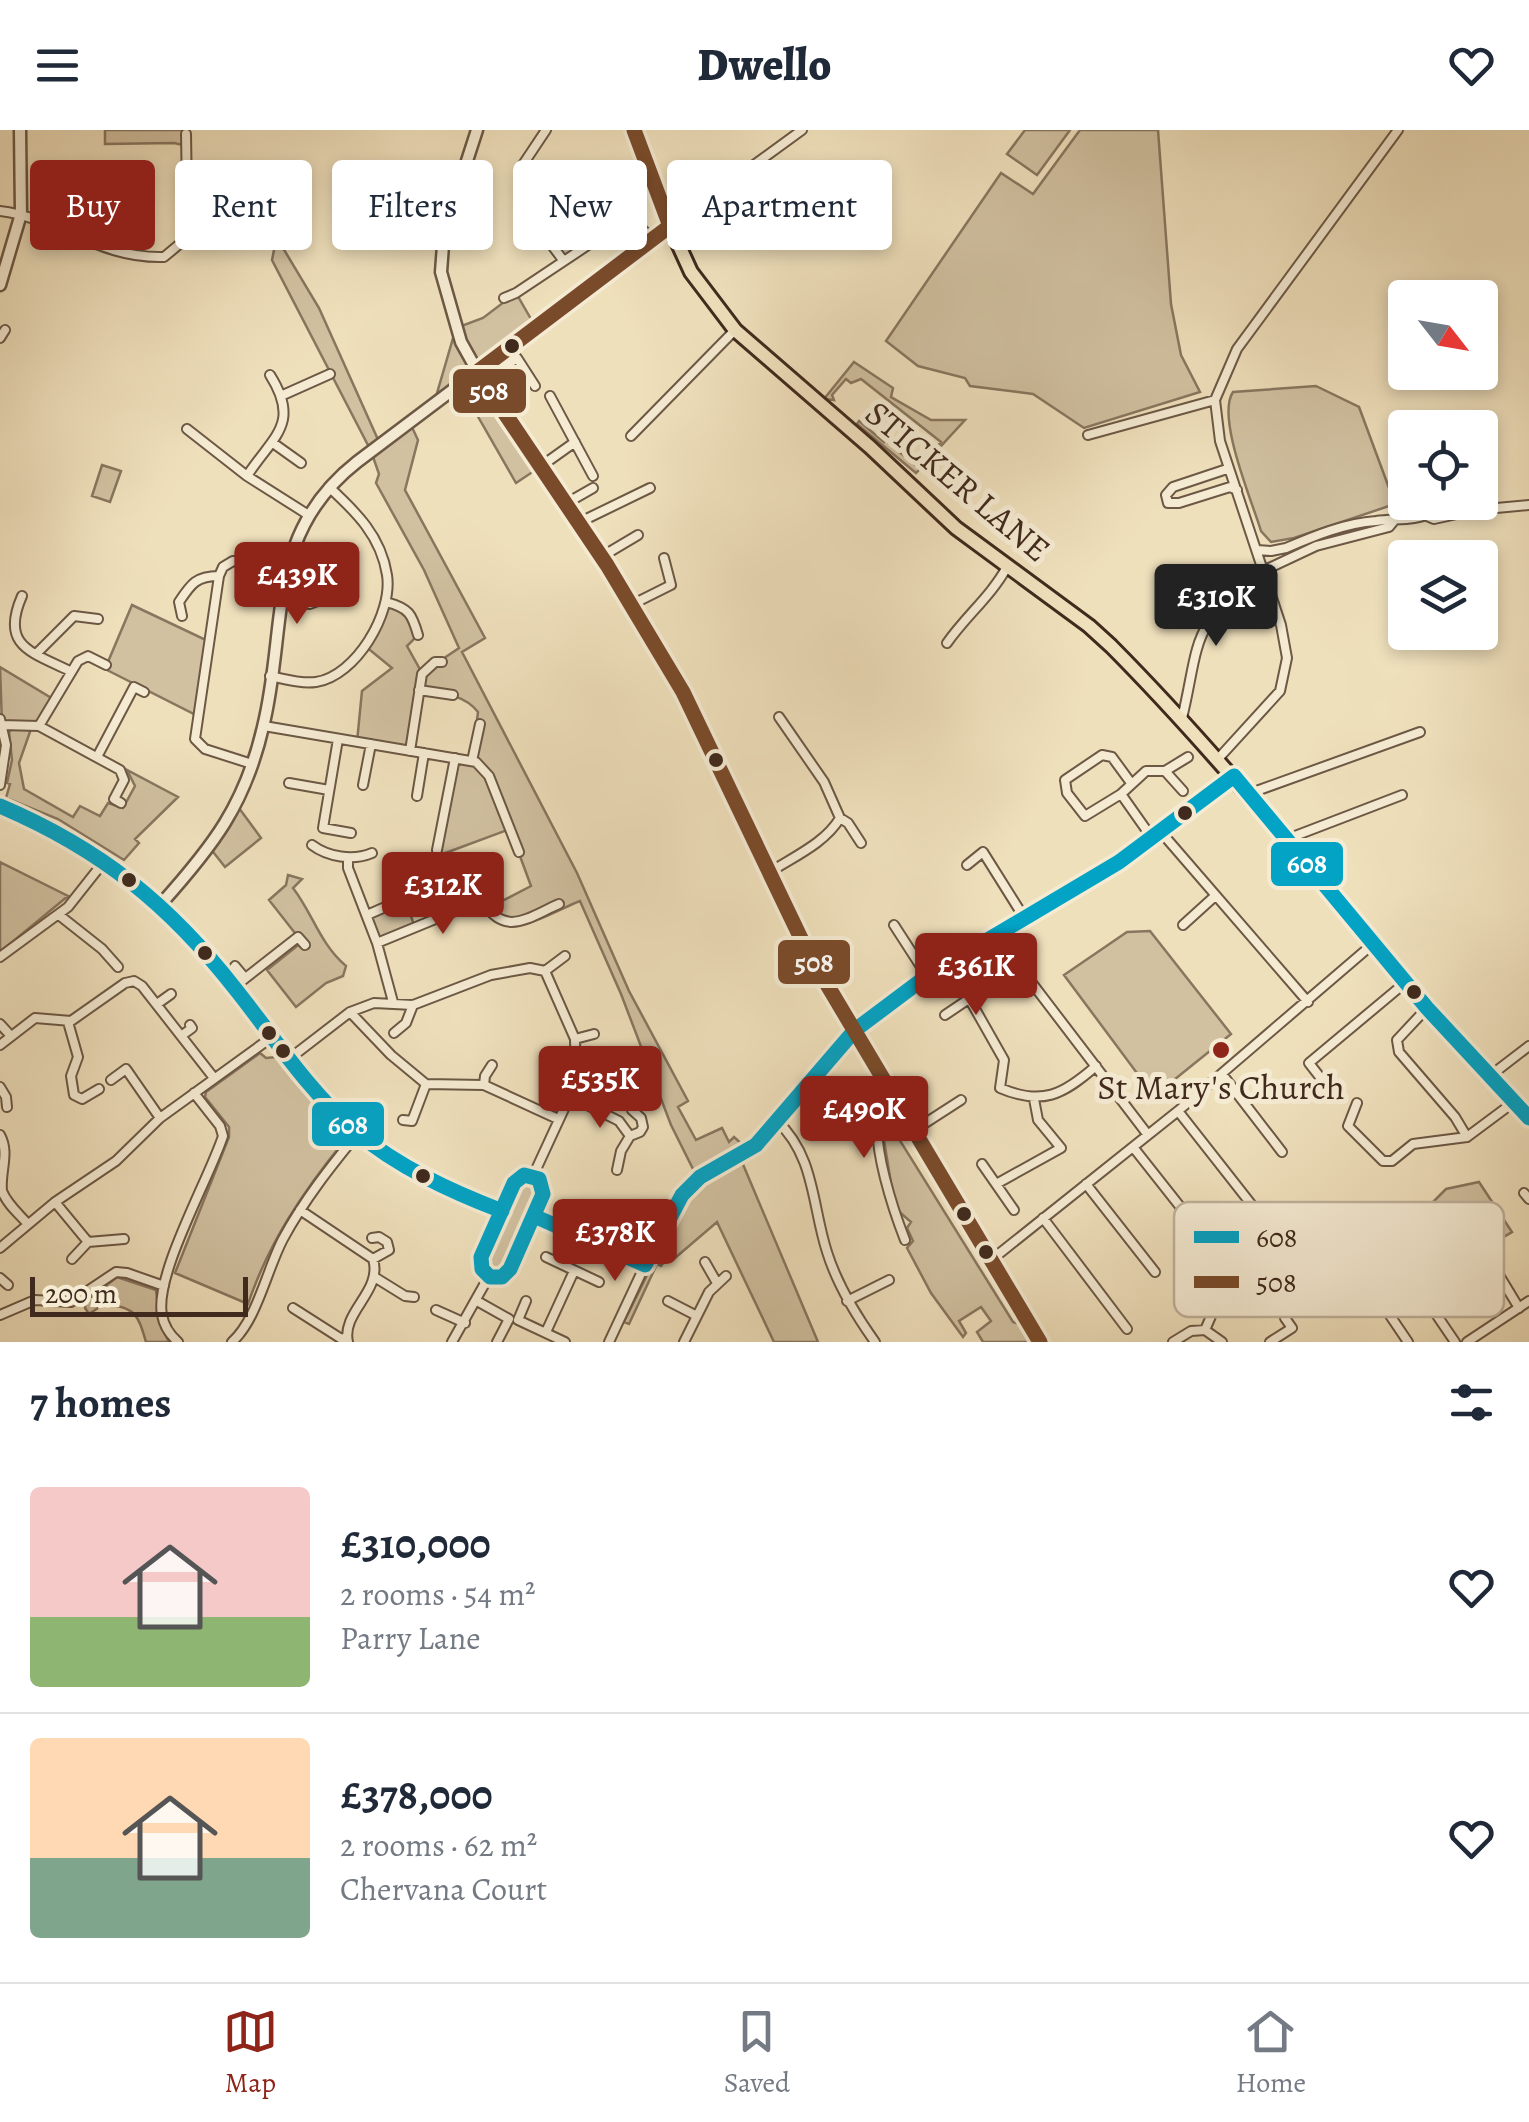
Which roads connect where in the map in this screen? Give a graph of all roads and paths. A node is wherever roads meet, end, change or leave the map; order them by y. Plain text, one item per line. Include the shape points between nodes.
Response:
1 (20, 130) edge
2 (478, 130) edge
3 (546, 130) edge
4 (634, 130) edge
5 (802, 130) edge
6 (1398, 130) edge
7 (186, 134) dead end
8 (174, 142) dead end
9 (188, 146) junction
10 (526, 160) edge
11 (761, 160) edge
12 (0, 211) edge
13 (22, 214) junction
14 (667, 218) edge
15 (667, 228) edge
16 (647, 234) edge
17 (652, 238) junction
18 (555, 250) edge
19 (579, 250) edge
20 (682, 250) edge
21 (563, 260) junction
22 (0, 285) edge
23 (504, 298) dead end
24 (735, 330) junction
25 (330, 374) dead end
26 (270, 375) dead end
27 (480, 377) junction
28 (535, 386) dead end
29 (282, 395) junction
30 (550, 396) dead end
31 (1215, 400) junction
32 (186, 430) dead end
33 (1088, 435) dead end
34 (631, 436) dead end
35 (575, 442) junction
36 (273, 443) junction
37 (301, 463) dead end
38 (1228, 466) junction
39 (540, 467) junction
40 (247, 476) junction
41 (593, 476) dead end
42 (329, 486) junction
43 (593, 488) dead end
44 (650, 488) dead end
45 (1236, 490) junction
46 (565, 504) junction
47 (1529, 505) edge
48 (307, 514) junction
49 (1394, 521) junction
50 (578, 523) junction
51 (638, 535) dead end
52 (1257, 550) junction
53 (601, 557) junction
54 (664, 558) dead end
55 (1007, 566) junction
56 (287, 568) junction
57 (315, 569) dead end
58 (1264, 571) junction
59 (218, 576) junction
60 (1268, 588) junction
61 (22, 596) dead end
62 (281, 598) junction
63 (386, 602) junction
64 (631, 606) junction
65 (182, 616) dead end
66 (98, 619) dead end
67 (418, 635) dead end
68 (947, 644) dead end
69 (36, 654) junction
70 (442, 662) dead end
71 (100, 666) dead end
72 (70, 671) junction
73 (270, 676) junction
74 (419, 690) junction
75 (144, 692) dead end
76 (453, 695) dead end
77 (780, 717) dead end
78 (1182, 718) junction
79 (1, 722) edge
80 (480, 724) dead end
81 (38, 726) junction
82 (264, 726) junction
83 (1420, 732) dead end
84 (338, 739) junction
85 (371, 744) junction
86 (410, 750) junction
87 (424, 752) junction
88 (97, 757) junction
89 (1188, 757) dead end
90 (455, 758) junction
91 (1217, 760) junction
92 (472, 761) junction
93 (252, 764) junction
94 (1165, 771) junction
95 (1234, 776) junction
96 (290, 782) dead end
97 (1131, 783) junction
98 (0, 785) edge
99 (363, 786) dead end
100 (329, 790) junction
101 (1182, 791) dead end
102 (1121, 794) junction
103 (1248, 794) junction
104 (1402, 795) dead end
105 (417, 796) dead end
106 (121, 803) dead end
107 (0, 806) edge
108 (840, 818) junction
109 (1162, 832) junction
110 (351, 833) dead end
111 (1152, 838) junction
112 (1287, 839) junction
113 (861, 842) dead end
114 (312, 844) dead end
115 (437, 850) dead end
116 (519, 852) dead end
117 (372, 853) dead end
118 (348, 858) junction
119 (106, 859) junction
120 (967, 866) dead end
121 (770, 872) junction
122 (400, 881) dead end
123 (1215, 896) junction
124 (161, 904) junction
125 (559, 904) dead end
126 (58, 915) junction
127 (367, 915) junction
128 (1025, 918) junction
129 (894, 925) dead end
130 (1183, 925) dead end
131 (996, 936) junction
132 (377, 943) junction
133 (1374, 944) junction
134 (305, 945) dead end
135 (0, 956) edge
136 (565, 956) dead end
137 (235, 966) dead end
138 (118, 967) dead end
139 (545, 971) junction
140 (928, 976) junction
141 (245, 978) junction
142 (1406, 981) junction
143 (234, 987) junction
144 (985, 988) dead end
145 (171, 994) dead end
146 (970, 1000) junction
147 (393, 1002) junction
148 (1308, 1002) junction
149 (157, 1004) junction
150 (413, 1005) junction
151 (1428, 1008) junction
152 (350, 1012) junction
153 (944, 1015) dead end
154 (68, 1022) junction
155 (0, 1024) edge
156 (190, 1025) dead end
157 (855, 1030) junction
158 (394, 1033) dead end
159 (594, 1034) dead end
160 (10, 1036) junction
161 (181, 1036) junction
162 (272, 1036) junction
163 (575, 1038) junction
164 (0, 1045) edge
165 (1529, 1046) edge
166 (289, 1059) junction
167 (632, 1060) dead end
168 (492, 1066) dead end
169 (1096, 1066) junction
170 (1499, 1069) dead end
171 (1222, 1074) junction
172 (214, 1078) junction
173 (111, 1080) dead end
174 (426, 1084) junction
175 (484, 1085) junction
176 (0, 1087) edge
177 (99, 1089) dead end
178 (1314, 1090) dead end
179 (194, 1093) junction
180 (572, 1098) junction
181 (895, 1098) junction
182 (961, 1100) dead end
183 (1034, 1100) junction
184 (1357, 1102) dead end
185 (1514, 1102) junction
186 (7, 1107) dead end
187 (632, 1110) dead end
188 (1178, 1110) junction
189 (605, 1112) junction
190 (160, 1118) junction
191 (558, 1118) junction
192 (1529, 1118) edge
193 (403, 1120) dead end
194 (778, 1121) junction
195 (913, 1131) junction
196 (360, 1132) junction
197 (1148, 1134) junction
198 (0, 1135) edge
199 (630, 1136) junction
200 (1467, 1137) junction
201 (1133, 1146) junction
202 (1282, 1152) dead end
203 (982, 1164) dead end
204 (617, 1170) dead end
205 (533, 1176) junction
206 (998, 1183) junction
207 (1086, 1184) junction
208 (55, 1202) junction
209 (1177, 1202) edge
210 (1250, 1202) edge
211 (300, 1210) junction
212 (1014, 1210) dead end
213 (502, 1211) junction
214 (534, 1216) junction
215 (1043, 1218) junction
216 (27, 1223) junction
217 (372, 1238) dead end
218 (124, 1240) dead end
219 (905, 1240) dead end
220 (88, 1242) junction
221 (0, 1248) edge
222 (546, 1257) dead end
223 (72, 1259) dead end
224 (373, 1259) junction
225 (990, 1261) junction
226 (704, 1262) dead end
227 (645, 1265) junction
228 (574, 1271) junction
229 (1155, 1272) dead end
230 (489, 1276) junction
231 (726, 1276) dead end
232 (376, 1278) junction
233 (889, 1280) dead end
234 (598, 1282) dead end
235 (717, 1282) junction
236 (1504, 1282) edge
237 (164, 1286) junction
238 (414, 1297) dead end
239 (848, 1300) junction
240 (477, 1301) junction
241 (526, 1301) dead end
242 (668, 1301) dead end
243 (1529, 1301) edge
244 (293, 1308) dead end
245 (1520, 1308) junction
246 (0, 1314) edge
247 (440, 1314) dead end
248 (697, 1316) junction
249 (1211, 1317) edge
250 (1390, 1317) edge
251 (1438, 1317) edge
252 (1285, 1318) dead end
253 (464, 1323) junction
254 (1127, 1329) dead end
255 (1205, 1330) junction
256 (546, 1332) junction
257 (348, 1341) edge
258 (178, 1342) edge
259 (232, 1342) edge
260 (452, 1342) edge
261 (497, 1342) edge
262 (565, 1342) edge
263 (609, 1342) edge
264 (684, 1342) edge
265 (875, 1342) edge
266 (1040, 1342) edge
267 (1173, 1342) edge
268 (1222, 1342) edge
269 (1270, 1342) edge
270 (1408, 1342) edge
271 (1455, 1342) edge
272 (1467, 1342) edge

1 - 13 street
2 - 27 street via 444,232 441,272 456,328
3 - 10 street
4 - 14 highway, STICKER LANE
5 - 11 street
6 - 31 street via 1238,349
7 - 9 street
8 - 9 street
9 - 13 street via 182,242 164,257 118,254
12 - 13 street
13 - 22 street
15 - 17 street
16 - 17 street
17 - 27 street
18 - 21 street
19 - 21 street
20 - 24 highway, STICKER LANE via 702,290
21 - 23 street
24 - 34 street
24 - 55 highway, STICKER LANE
25 - 29 street
26 - 29 street
27 - 28 street via 517,358
27 - 39 street
27 - 42 street
29 - 36 street via 286,409
30 - 35 street
31 - 33 street
31 - 38 street
32 - 40 street
35 - 39 street
35 - 41 street
36 - 37 street
36 - 40 street
38 - 45 street
38 - 45 street via 1173,487 1168,503
39 - 46 street
40 - 48 street
42 - 48 street
42 - 63 street via 363,518 380,549
43 - 46 street
44 - 50 street
45 - 52 street
46 - 50 street
47 - 49 street via 1432,510
48 - 56 street
49 - 52 street
49 - 58 street
50 - 53 street
51 - 53 street
52 - 58 street
53 - 64 street
54 - 64 street via 671,585
55 - 68 street
55 - 78 highway, STICKER LANE via 1089,626
56 - 59 street via 233,560
56 - 62 street
57 - 62 street via 318,601
58 - 60 street
59 - 65 street via 192,583 179,602
59 - 93 street via 195,739 205,749
60 - 78 street via 1227,602 1202,632
60 - 91 street via 1284,636 1284,682
61 - 69 street via 13,632
62 - 73 street
63 - 67 street via 412,613
63 - 73 street via 366,646 343,669 320,682
64 - 121 street via 710,745
66 - 69 street via 74,616
69 - 72 street
70 - 74 street via 426,668
71 - 72 street via 88,656
72 - 81 street
73 - 82 street
74 - 76 street
74 - 86 street
75 - 88 street via 134,687
77 - 108 street
78 - 91 highway, STICKER LANE
79 - 81 street
79 - 98 street via 6,765
80 - 92 street
81 - 88 street
82 - 84 street
82 - 93 street
83 - 103 street
84 - 85 street
84 - 100 street
85 - 86 street
85 - 99 street
86 - 87 street
87 - 90 street
87 - 105 street
88 - 106 street via 123,774 114,799
89 - 94 street
90 - 92 street
90 - 115 street
91 - 95 highway, STICKER LANE
92 - 116 street via 489,776
93 - 124 street via 210,848
94 - 97 street via 1146,771
94 - 101 street
95 - 103 highway, STICKER LANE
95 - 109 street
96 - 100 street
97 - 102 street
97 - 102 street via 1112,757 1102,755 1065,780 1085,816
100 - 110 street via 323,828
102 - 111 street
103 - 112 highway, STICKER LANE
104 - 112 street
107 - 119 street
108 - 113 street
108 - 121 street via 799,856
109 - 111 street
109 - 123 street
111 - 128 street
112 - 133 highway, STICKER LANE
114 - 118 street
117 - 118 street
118 - 127 street
119 - 124 street
119 - 126 street
120 - 128 street via 983,852
121 - 157 street
122 - 127 street via 399,902
123 - 130 street
123 - 148 street
124 - 143 street
125 - 132 street via 504,923 486,903
126 - 135 street
126 - 138 street
127 - 132 street
128 - 131 street
129 - 140 street
131 - 140 street
131 - 169 street
132 - 147 street
133 - 142 highway, STICKER LANE
133 - 148 street
134 - 141 street via 298,937 270,965
136 - 139 street
137 - 141 street
139 - 150 street via 491,975
139 - 163 street
140 - 157 street
141 - 143 street
142 - 151 highway, STICKER LANE
142 - 178 street via 1310,1063 1323,1081
143 - 162 street
144 - 146 street
145 - 149 street
146 - 153 street
146 - 183 street via 1004,1060 1000,1088
147 - 150 street
147 - 152 street
148 - 171 street
149 - 154 street via 140,984 128,982
149 - 161 street
150 - 158 street
151 - 185 highway, STICKER LANE
151 - 200 street via 1396,1040
152 - 166 street
152 - 174 street
154 - 160 street via 35,1018
154 - 177 street via 78,1057 71,1076 77,1099
155 - 160 street
156 - 161 street
157 - 181 street
157 - 194 street
159 - 163 street
160 - 164 street
161 - 172 street
162 - 166 street
162 - 172 street
163 - 180 street
165 - 170 street
166 - 196 street
167 - 189 street
168 - 175 street
169 - 183 street via 1075,1085
169 - 197 street
171 - 188 street
171 - 202 street
172 - 179 street
173 - 190 street via 126,1070
174 - 175 street
174 - 193 street via 412,1121
175 - 191 street
176 - 186 street
179 - 190 street
179 - 237 street via 223,1136
180 - 189 street
180 - 191 street
181 - 195 street
181 - 219 street via 878,1121 889,1197
182 - 195 street
183 - 206 street via 1038,1120 1061,1148
184 - 200 street via 1348,1126 1383,1161 1413,1144
185 - 192 highway, STICKER LANE
185 - 200 street
187 - 199 street via 644,1127
188 - 197 street
188 - 210 street
189 - 199 street
190 - 208 street via 116,1161
191 - 205 street
194 - 227 street via 756,1145 703,1175 678,1200
194 - 239 street via 803,1153 828,1257
195 - 225 street
196 - 211 street
196 - 213 street via 416,1172
197 - 201 street
198 - 216 street via 2,1188
199 - 204 street
201 - 207 street
201 - 209 street
203 - 206 street
205 - 213 street via 517,1180
205 - 214 street via 543,1190
206 - 212 street
207 - 215 street
207 - 229 street
208 - 216 street
208 - 220 street
211 - 224 street
211 - 259 street via 246,1326
213 - 230 street via 480,1261
214 - 227 street
214 - 230 street via 508,1272
215 - 225 street
215 - 254 street
216 - 221 street
217 - 224 street via 387,1242 388,1250
218 - 220 street
220 - 223 street
222 - 228 street
224 - 232 street
225 - 266 street
226 - 235 street
227 - 263 street
228 - 234 street
228 - 256 street
230 - 240 street
231 - 235 street
232 - 238 street
232 - 257 street via 347,1330
233 - 239 street
235 - 248 street
236 - 245 street
237 - 246 street via 116,1272 71,1302 35,1300
237 - 258 street via 162,1316
239 - 265 street
240 - 253 street
240 - 261 street via 510,1319
241 - 256 street via 518,1320
242 - 248 street
243 - 245 street
244 - 257 street
245 - 272 street
247 - 253 street
248 - 264 street
249 - 255 street
250 - 270 street
251 - 271 street
252 - 269 street via 1292,1328
253 - 260 street
255 - 267 street
255 - 268 street
256 - 262 street

